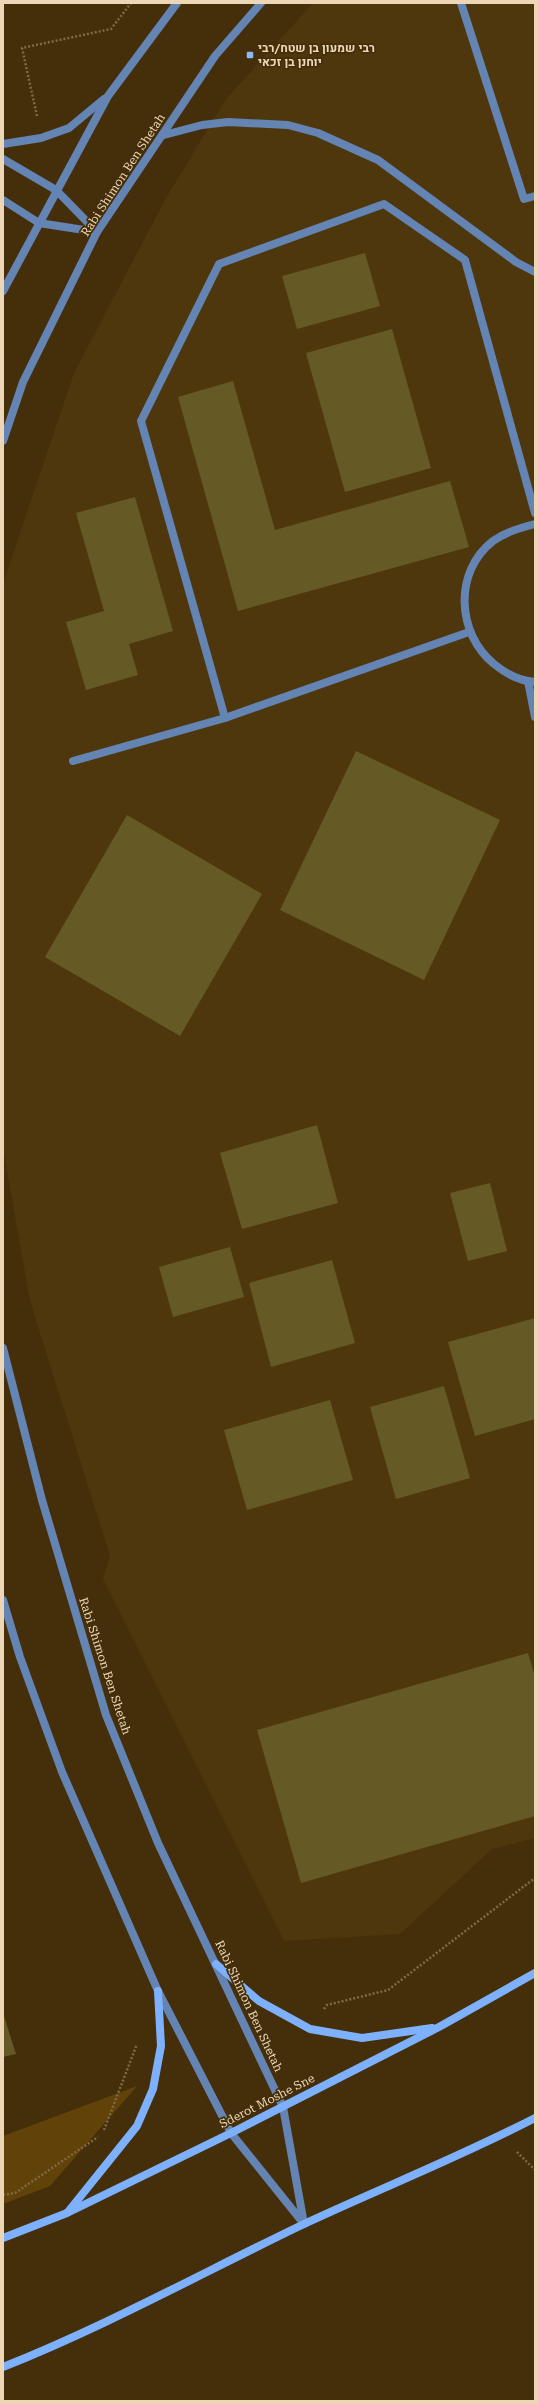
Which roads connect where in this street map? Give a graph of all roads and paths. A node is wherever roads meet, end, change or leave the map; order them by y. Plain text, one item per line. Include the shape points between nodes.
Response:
1 (131, 3) edge
2 (177, 3) edge
3 (261, 3) edge
4 (461, 3) edge
5 (108, 96) junction
6 (164, 135) junction
7 (42, 138) junction
8 (3, 144) edge
9 (3, 159) edge
10 (56, 190) junction
11 (535, 196) edge
12 (3, 200) edge
13 (39, 223) junction
14 (97, 232) junction
15 (535, 272) edge
16 (3, 291) edge
17 (3, 441) edge
18 (535, 513) edge
19 (535, 524) edge
20 (469, 632) junction
21 (532, 682) edge
22 (535, 717) edge
23 (225, 718) junction
24 (74, 761) dead end
25 (3, 1348) edge
26 (3, 1600) edge
27 (535, 1878) edge
28 (216, 1964) junction
29 (535, 1973) edge
30 (158, 1991) junction
31 (439, 2027) junction
32 (310, 2029) junction
33 (138, 2041) dead end
34 (283, 2107) junction
35 (535, 2118) edge
36 (231, 2133) junction
37 (3, 2195) edge
38 (67, 2213) junction
39 (304, 2224) junction
40 (3, 2238) edge
41 (3, 2367) edge

1 - 7 path via 111,29 22,48
2 - 5 street
3 - 6 street, Rabi Shimon Ben Shetah via 215,56
4 - 11 street via 524,199
5 - 7 street via 69,128
5 - 10 street
6 - 14 street, Rabi Shimon Ben Shetah
6 - 15 street via 202,125 228,122 288,125 318,133 378,160 516,262
7 - 8 street
9 - 10 street
10 - 13 street
10 - 14 street
12 - 13 street
13 - 14 street
13 - 16 street
14 - 17 street, Rabi Shimon Ben Shetah via 23,382
18 - 23 street via 465,260 384,204 219,264 141,421
19 - 20 street via 514,529 492,542 476,560 466,583 464,608
20 - 21 street via 482,655 503,672
20 - 23 street
21 - 22 street
23 - 24 street
25 - 28 street, Rabi Shimon Ben Shetah via 42,1500 106,1715 158,1843
26 - 30 street via 20,1656 62,1772
27 - 32 path via 388,1990 327,2005
28 - 32 main road via 259,2001
28 - 34 street, Rabi Shimon Ben Shetah
29 - 31 main road, Sderot Moshe Sne
30 - 36 street
30 - 38 main road via 161,2046 153,2089 137,2126
31 - 32 main road via 362,2038
31 - 34 main road, Sderot Moshe Sne
33 - 37 path via 102,2134 15,2193
34 - 36 main road, Sderot Moshe Sne
34 - 39 street, Rabi Shimon Ben Shetah
35 - 39 main road
36 - 38 main road, Sderot Moshe Sne
36 - 39 street
38 - 40 main road, Sderot Moshe Sne
39 - 41 main road via 63,2343

